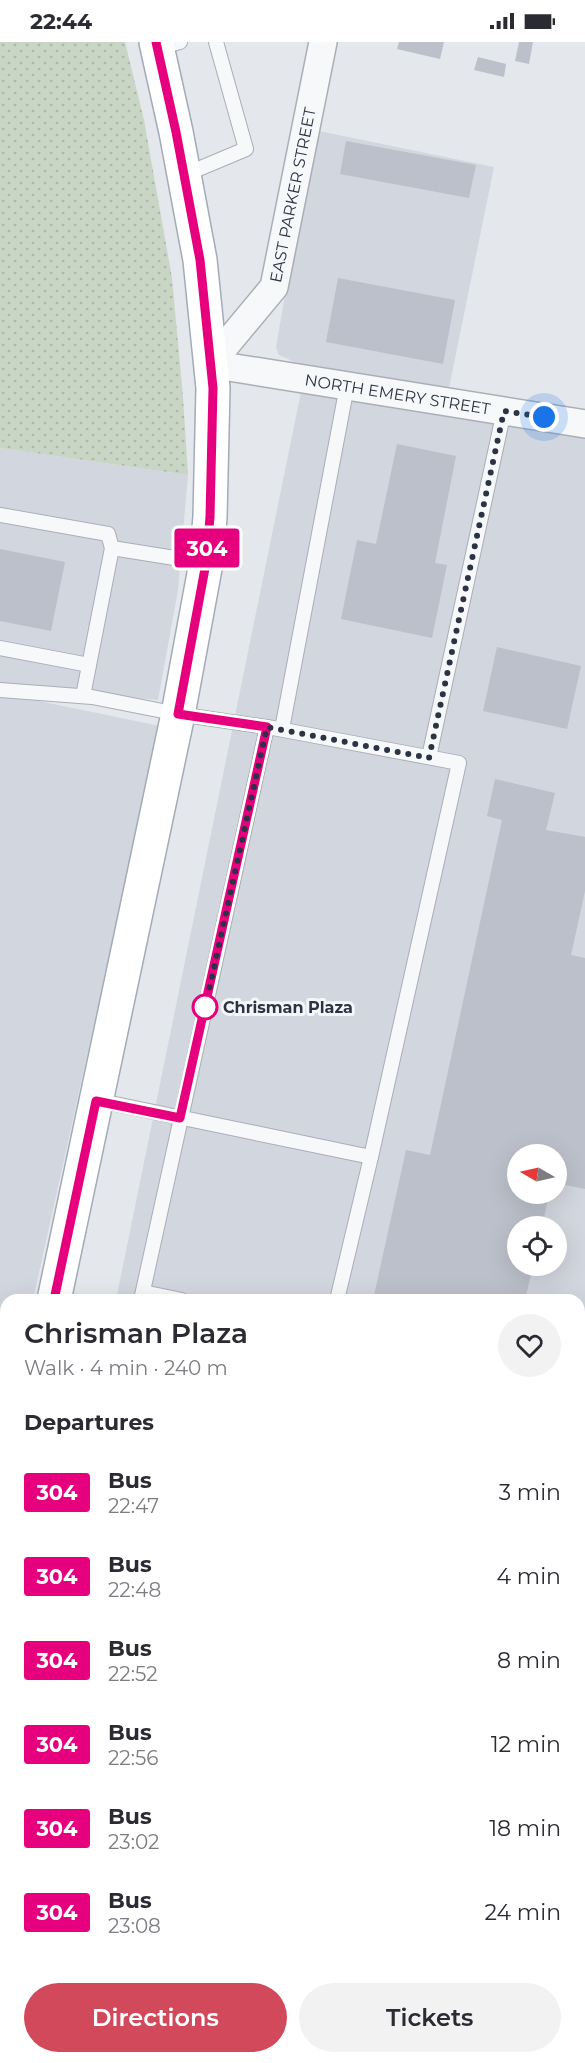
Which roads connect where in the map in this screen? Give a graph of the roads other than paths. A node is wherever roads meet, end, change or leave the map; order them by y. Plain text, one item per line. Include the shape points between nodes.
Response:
1 (216, 42) edge
2 (323, 42) edge
3 (164, 44) edge
4 (184, 174) junction
5 (210, 364) junction
6 (347, 386) junction
7 (504, 411) junction
8 (585, 424) edge
9 (0, 515) edge
10 (112, 548) junction
11 (206, 563) junction
12 (0, 648) edge
13 (90, 665) junction
14 (0, 690) edge
15 (83, 696) junction
16 (178, 714) junction
17 (267, 727) junction
18 (282, 729) junction
19 (429, 758) junction
20 (96, 1101) junction
21 (180, 1118) junction
22 (371, 1157) junction
23 (55, 1294) edge
24 (142, 1294) edge
25 (338, 1294) edge

1 - 4 lane via 246,149
2 - 5 street, EAST PARKER STREET via 274,286
3 - 4 main road
4 - 5 main road via 200,260
5 - 6 street, NORTH EMERY STREET
5 - 11 main road via 213,388
6 - 7 street, NORTH EMERY STREET
6 - 18 lane
7 - 8 street, NORTH EMERY STREET
7 - 19 lane
9 - 10 lane via 108,534
10 - 11 lane
10 - 13 lane
11 - 16 main road
12 - 13 lane
13 - 15 lane
14 - 15 lane
15 - 16 lane
16 - 17 lane
16 - 20 main road
17 - 18 lane
17 - 21 lane
18 - 19 lane
19 - 22 lane via 459,763
20 - 21 lane
20 - 23 main road
21 - 22 lane
21 - 24 lane
22 - 25 lane

